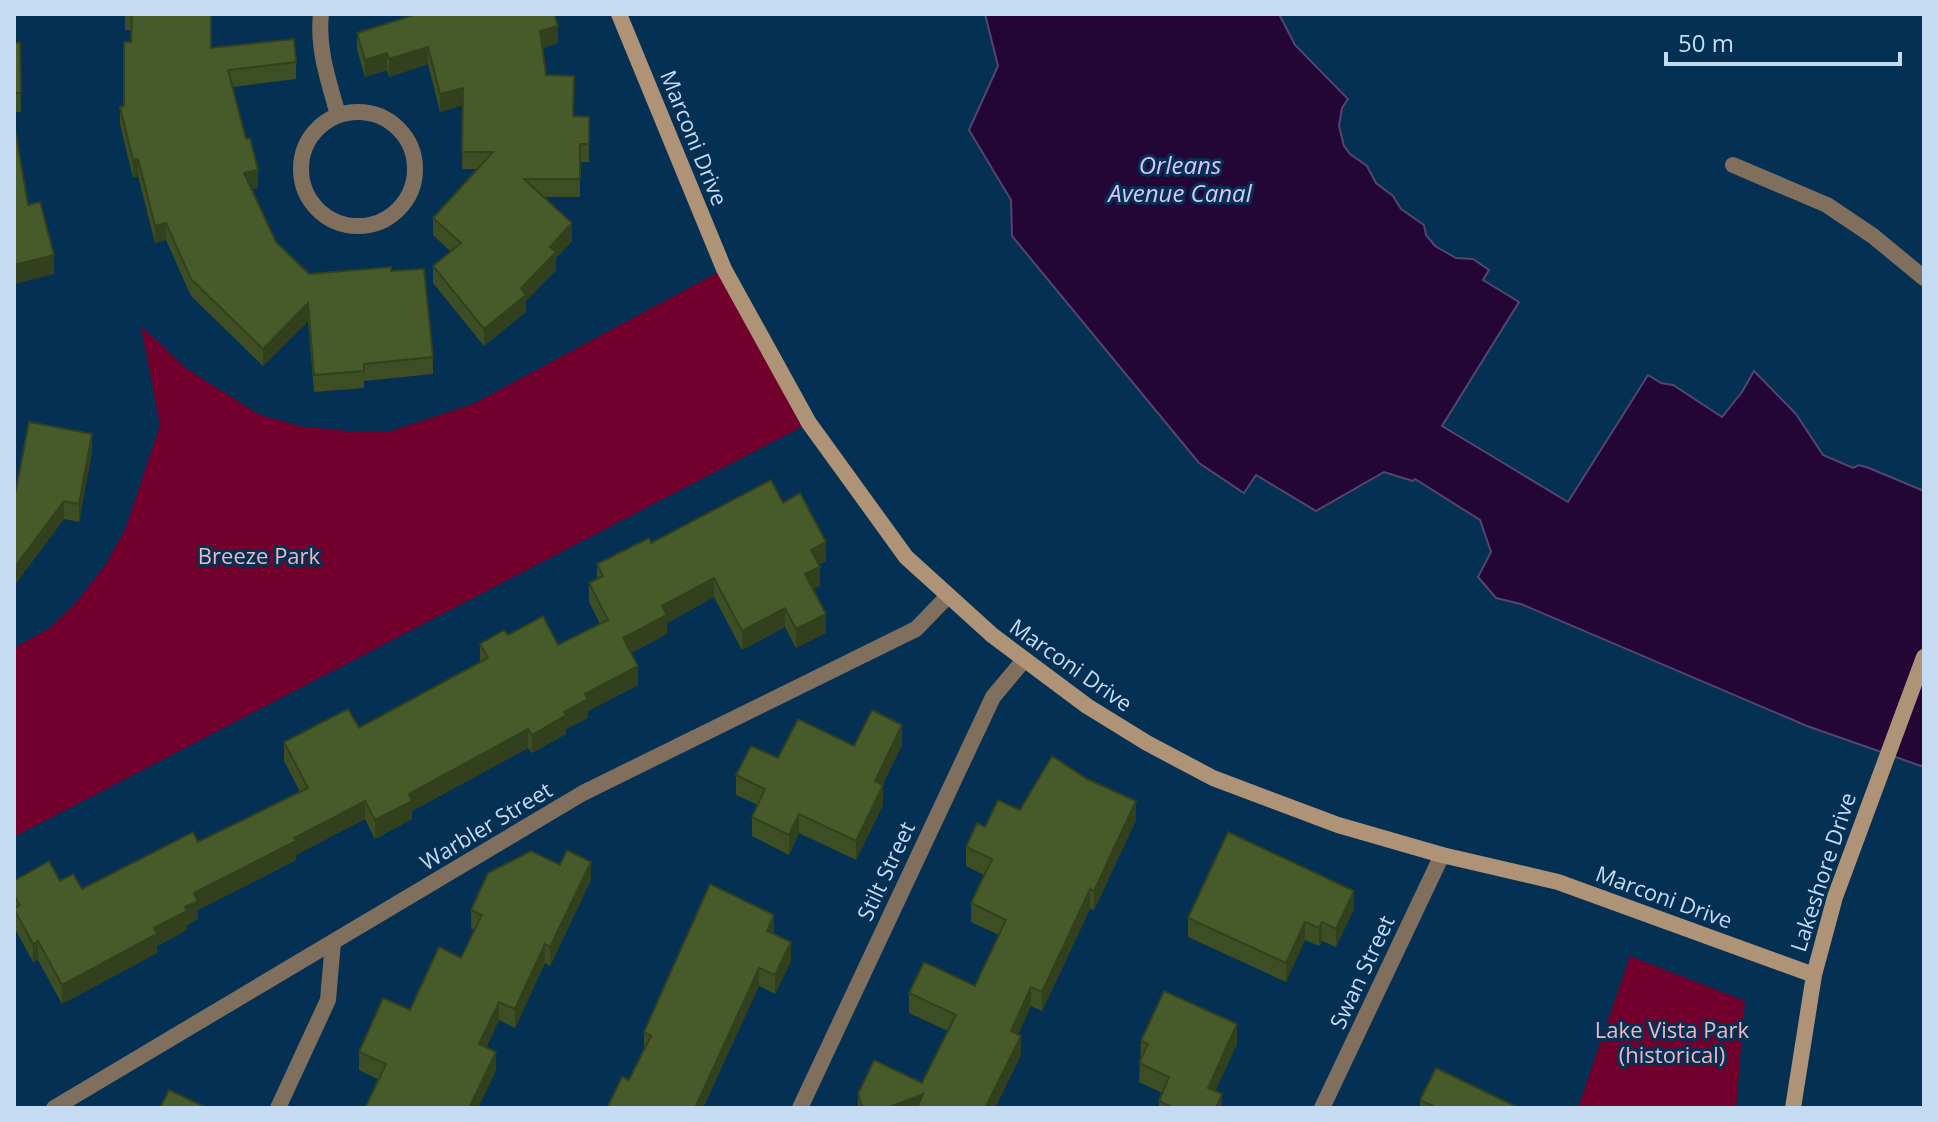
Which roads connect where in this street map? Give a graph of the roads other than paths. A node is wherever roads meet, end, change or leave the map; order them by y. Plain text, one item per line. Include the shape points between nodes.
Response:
1 (321, 14) edge
2 (619, 14) edge
3 (338, 115) junction
4 (1733, 165) dead end
5 (1924, 278) edge
6 (947, 597) junction
7 (1924, 657) edge
8 (1024, 660) junction
9 (1442, 855) junction
10 (333, 942) junction
11 (1814, 975) junction
12 (54, 1108) edge
13 (278, 1108) edge
14 (800, 1108) edge
15 (1322, 1108) edge
16 (1793, 1108) edge

1 - 3 street via 324,66
2 - 6 street, Marconi Drive via 724,269 809,423 906,557
3 - 3 street via 311,136 301,168 303,185 310,201 328,218 353,227 370,226 400,210 410,195 415,179 411,145 388,120 364,113
4 - 5 street via 1827,205
6 - 8 street, Marconi Drive
6 - 10 street, Warbler Street via 916,629 583,793
7 - 11 street, Lakeshore Drive via 1835,897
8 - 9 street, Marconi Drive via 1087,706 1213,778 1309,815
8 - 14 street, Stilt Street via 993,697
9 - 11 street, Marconi Drive via 1558,882
9 - 15 street, Swan Street
10 - 12 street, Warbler Street
10 - 13 street via 328,1000
11 - 16 street, Lakeshore Drive

